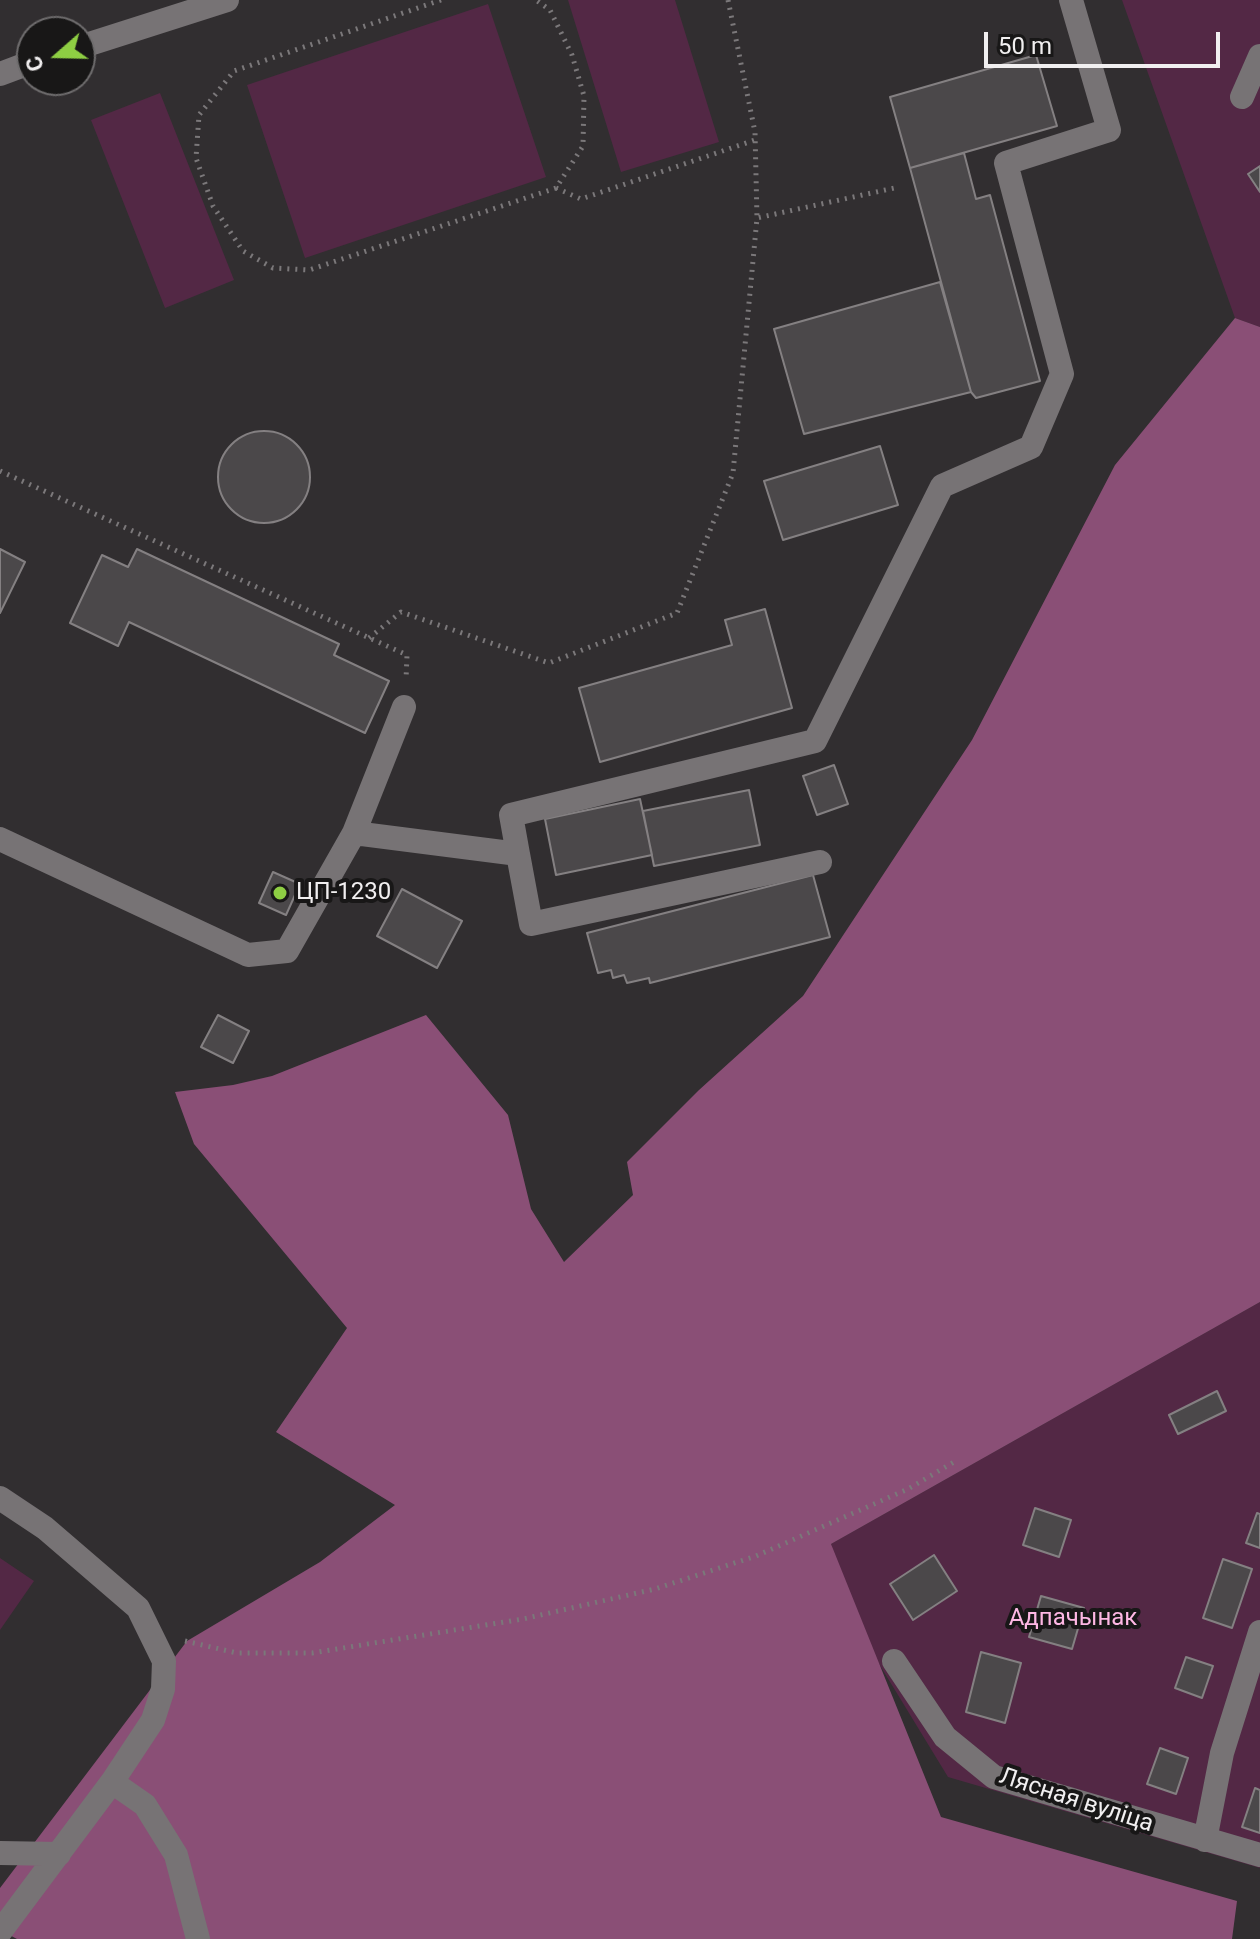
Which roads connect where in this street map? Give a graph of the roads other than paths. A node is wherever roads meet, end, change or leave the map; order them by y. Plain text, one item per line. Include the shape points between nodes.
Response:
1 (227, 0) edge
2 (1071, 0) edge
3 (96, 42) edge
4 (1260, 56) edge
5 (1242, 97) dead end
6 (404, 707) road end
7 (354, 833) junction
8 (0, 839) edge
9 (518, 854) junction
10 (820, 862) dead end
11 (0, 1498) edge
12 (1260, 1632) edge
13 (894, 1661) dead end
14 (112, 1782) junction
15 (1205, 1840) junction
16 (0, 1853) edge
17 (59, 1854) junction
18 (1260, 1855) edge
19 (0, 1932) edge
20 (198, 1939) edge

1 - 3 street
2 - 9 street via 1109,130 1006,163 1062,374 1031,447 942,486 815,741 511,815
4 - 5 street
6 - 7 street
7 - 8 street via 287,951 248,955
7 - 9 street
9 - 10 street via 531,924
11 - 14 street via 45,1528 138,1608 164,1661 163,1689 153,1720
12 - 15 street via 1222,1753
13 - 15 street, Лясная вуліца via 945,1737 994,1777
14 - 17 street
14 - 20 street via 145,1805 176,1855
15 - 18 street, Лясная вуліца
16 - 17 street
17 - 19 street

